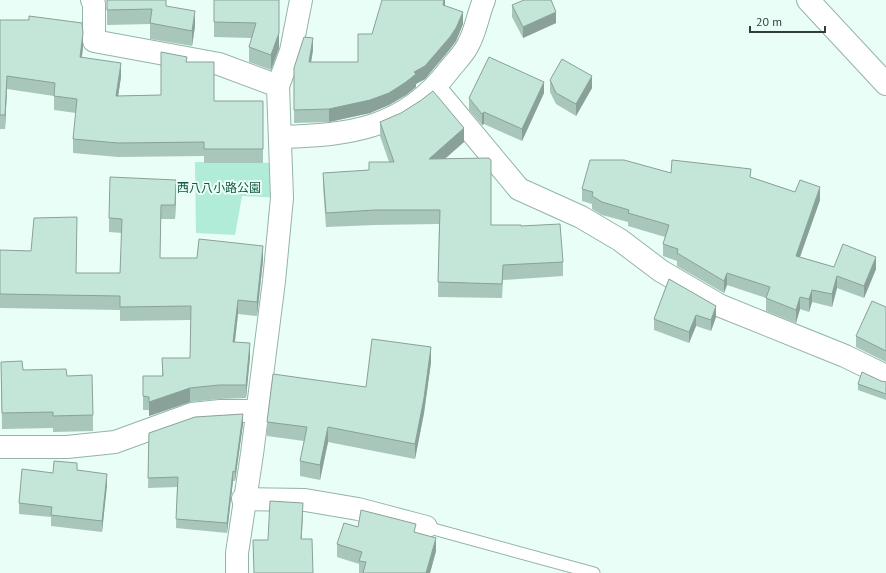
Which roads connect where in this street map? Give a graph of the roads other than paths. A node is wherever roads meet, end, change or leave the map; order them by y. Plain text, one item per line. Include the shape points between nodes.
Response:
1 (92, 0) edge
2 (301, 0) edge
3 (484, 0) edge
4 (808, 0) edge
5 (886, 84) edge
6 (278, 86) junction
7 (435, 88) junction
8 (280, 136) junction
9 (886, 376) edge
10 (257, 411) junction
11 (0, 447) edge
12 (243, 499) junction
13 (426, 527) joint
14 (237, 573) edge
15 (594, 573) edge

1 - 6 street via 94,41 219,64
2 - 6 street via 291,51
3 - 7 street via 469,44
4 - 5 street
6 - 8 street
7 - 8 street via 411,108 367,128 318,136
7 - 9 street via 519,189 581,217 620,240 661,271 721,306 845,356
8 - 10 street via 282,198
10 - 11 street via 220,410 192,414 115,442 67,447
10 - 12 street
12 - 13 street via 305,500 358,509
12 - 14 street via 236,553
13 - 15 lane

